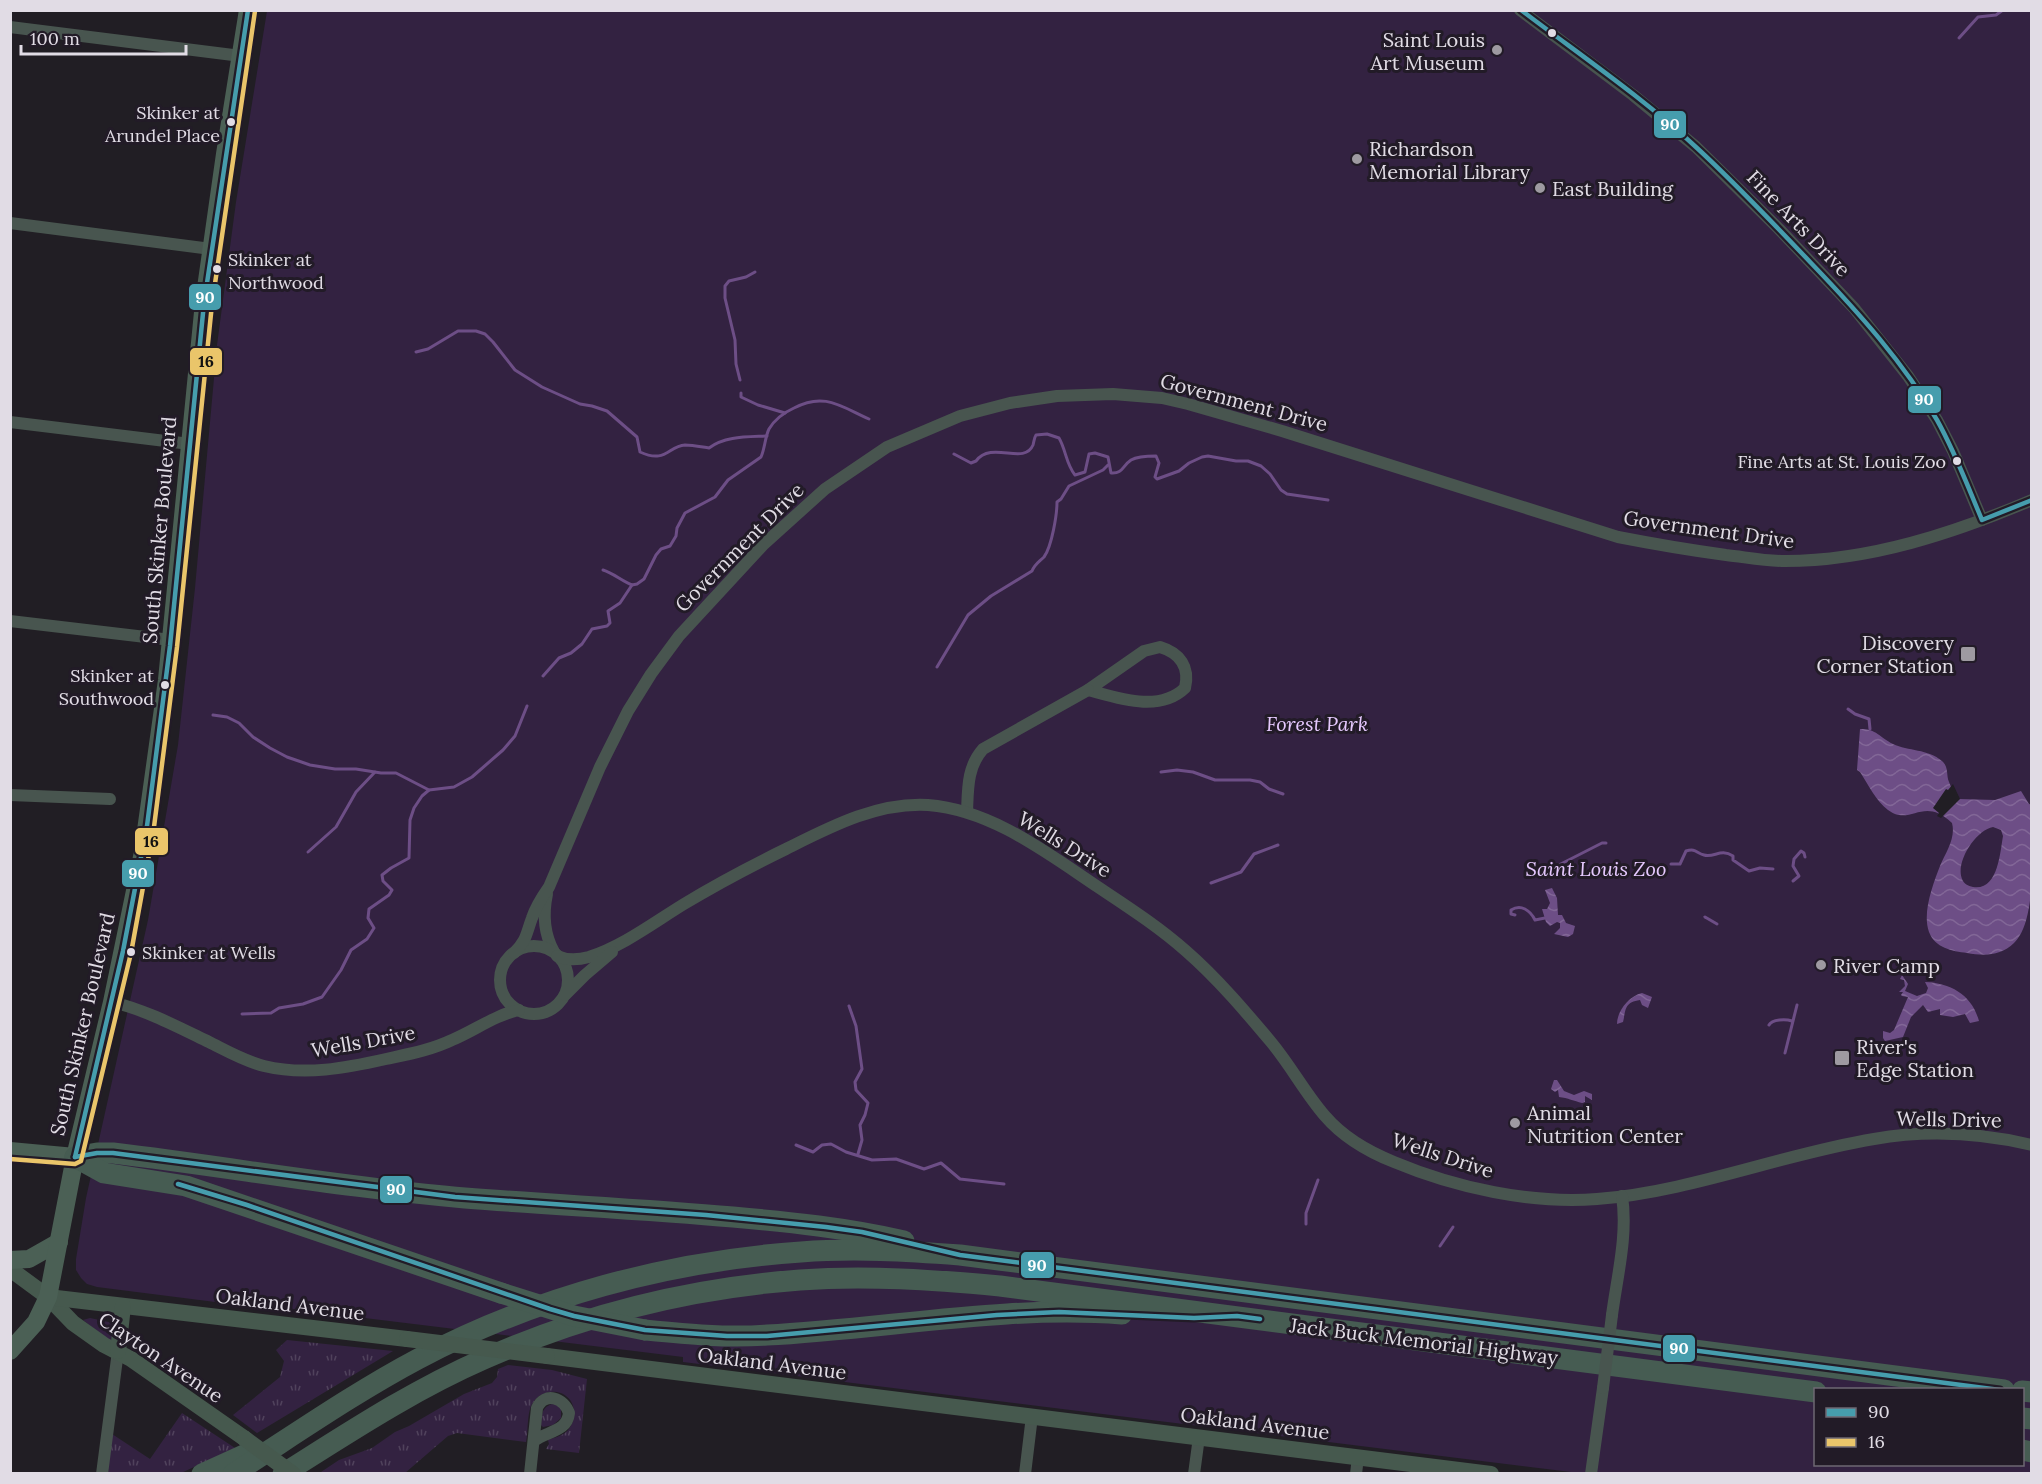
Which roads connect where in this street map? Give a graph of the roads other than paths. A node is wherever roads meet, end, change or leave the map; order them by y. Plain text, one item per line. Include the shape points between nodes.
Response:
1 (248, 10) edge
2 (1520, 10) edge
3 (10, 27) edge
4 (241, 56) junction
5 (10, 222) edge
6 (211, 249) junction
7 (10, 422) edge
8 (190, 444) junction
9 (2031, 500) edge
10 (1982, 520) junction
11 (10, 621) edge
12 (171, 640) junction
13 (1088, 690) junction
14 (12, 796) edge
15 (110, 799) dead end
16 (967, 812) junction
17 (549, 887) junction
18 (624, 942) junction
19 (514, 953) junction
20 (556, 954) junction
21 (564, 996) junction
22 (112, 1002) junction
23 (519, 1010) junction
24 (2031, 1145) edge
25 (10, 1150) edge
26 (75, 1157) junction
27 (1622, 1196) junction
28 (59, 1242) junction
29 (960, 1255) junction
30 (10, 1260) edge
31 (14, 1274) edge
32 (48, 1297) junction
33 (123, 1306) junction
34 (1237, 1316) junction
35 (10, 1351) edge
36 (118, 1351) junction
37 (1996, 1388) edge
38 (1814, 1392) edge
39 (1032, 1416) junction
40 (302, 1431) junction
41 (1199, 1437) junction
42 (534, 1441) dead end
43 (1357, 1465) edge
44 (102, 1473) edge
45 (202, 1473) edge
46 (233, 1473) edge
47 (283, 1473) edge
48 (293, 1473) edge
49 (530, 1473) edge
50 (1025, 1473) edge
51 (1194, 1473) edge
52 (1491, 1473) edge
53 (1592, 1473) edge

1 - 4 main road, South Skinker Boulevard
2 - 10 street, Fine Arts Drive via 1696,147 1854,308 1937,420
3 - 4 street
4 - 6 main road, South Skinker Boulevard
5 - 6 street
6 - 8 main road, South Skinker Boulevard
7 - 8 street
8 - 12 main road, South Skinker Boulevard
9 - 10 street, Government Drive
10 - 17 street, Government Drive via 1859,555 1768,561 1618,537 1292,434 1162,398 1113,394 1058,396 986,408 934,426 866,460 805,506 737,572 679,636 628,711
11 - 12 street
12 - 22 main road, South Skinker Boulevard via 146,830
13 - 13 street via 1144,651 1160,647 1177,655 1186,673 1185,688 1171,698 1156,701 1134,701
13 - 16 street via 983,749 972,765
14 - 15 street
16 - 18 street, Wells Drive via 907,805 857,816 750,866
16 - 27 street, Wells Drive via 1050,855 1169,937 1217,982 1273,1045 1337,1128 1370,1150 1428,1174 1509,1195 1571,1200
17 - 19 street, Government Drive via 535,910 527,938
17 - 20 street, Government Drive via 546,926
18 - 20 street, Wells Drive via 580,959 566,960
18 - 21 street, Wells Drive
19 - 20 street via 537,947
19 - 23 street via 504,966 501,983 506,999
20 - 21 street via 567,970
21 - 23 street via 549,1011 529,1014
22 - 23 street, Wells Drive via 153,1015 263,1066 309,1071 432,1048
22 - 26 main road, South Skinker Boulevard
24 - 27 street, Wells Drive via 1964,1135 1889,1137
25 - 26 main road
26 - 28 main road, South Skinker Boulevard
26 - 29 highway via 113,1153 455,1197 788,1222 862,1232
26 - 34 highway, bridge via 104,1173 186,1186 574,1316 645,1330 766,1336 1059,1312
27 - 53 street, bridge via 1623,1235
28 - 30 main road via 29,1258
28 - 32 main road, South Skinker Boulevard
29 - 37 highway, Jack Buck Memorial Highway
29 - 40 highway, Jack Buck Memorial Highway via 880,1250 801,1252 722,1260 644,1275 525,1312 459,1339 385,1378
31 - 32 street, Clayton Avenue
32 - 33 street, Oakland Avenue
32 - 35 main road, South Skinker Boulevard via 36,1322
32 - 36 street, Clayton Avenue via 73,1323
33 - 36 street
33 - 39 street, Oakland Avenue, bridge
34 - 38 highway, Jack Buck Memorial Highway
34 - 47 highway, Jack Buck Memorial Highway via 921,1280 801,1280 682,1296 608,1314 485,1358 412,1395
36 - 44 street
36 - 48 street, Clayton Avenue, bridge
39 - 41 street, Oakland Avenue
39 - 50 street
40 - 45 highway
40 - 46 highway, Jack Buck Memorial Highway
41 - 43 street, Oakland Avenue
41 - 51 street
42 - 49 street
43 - 52 street, Oakland Avenue

